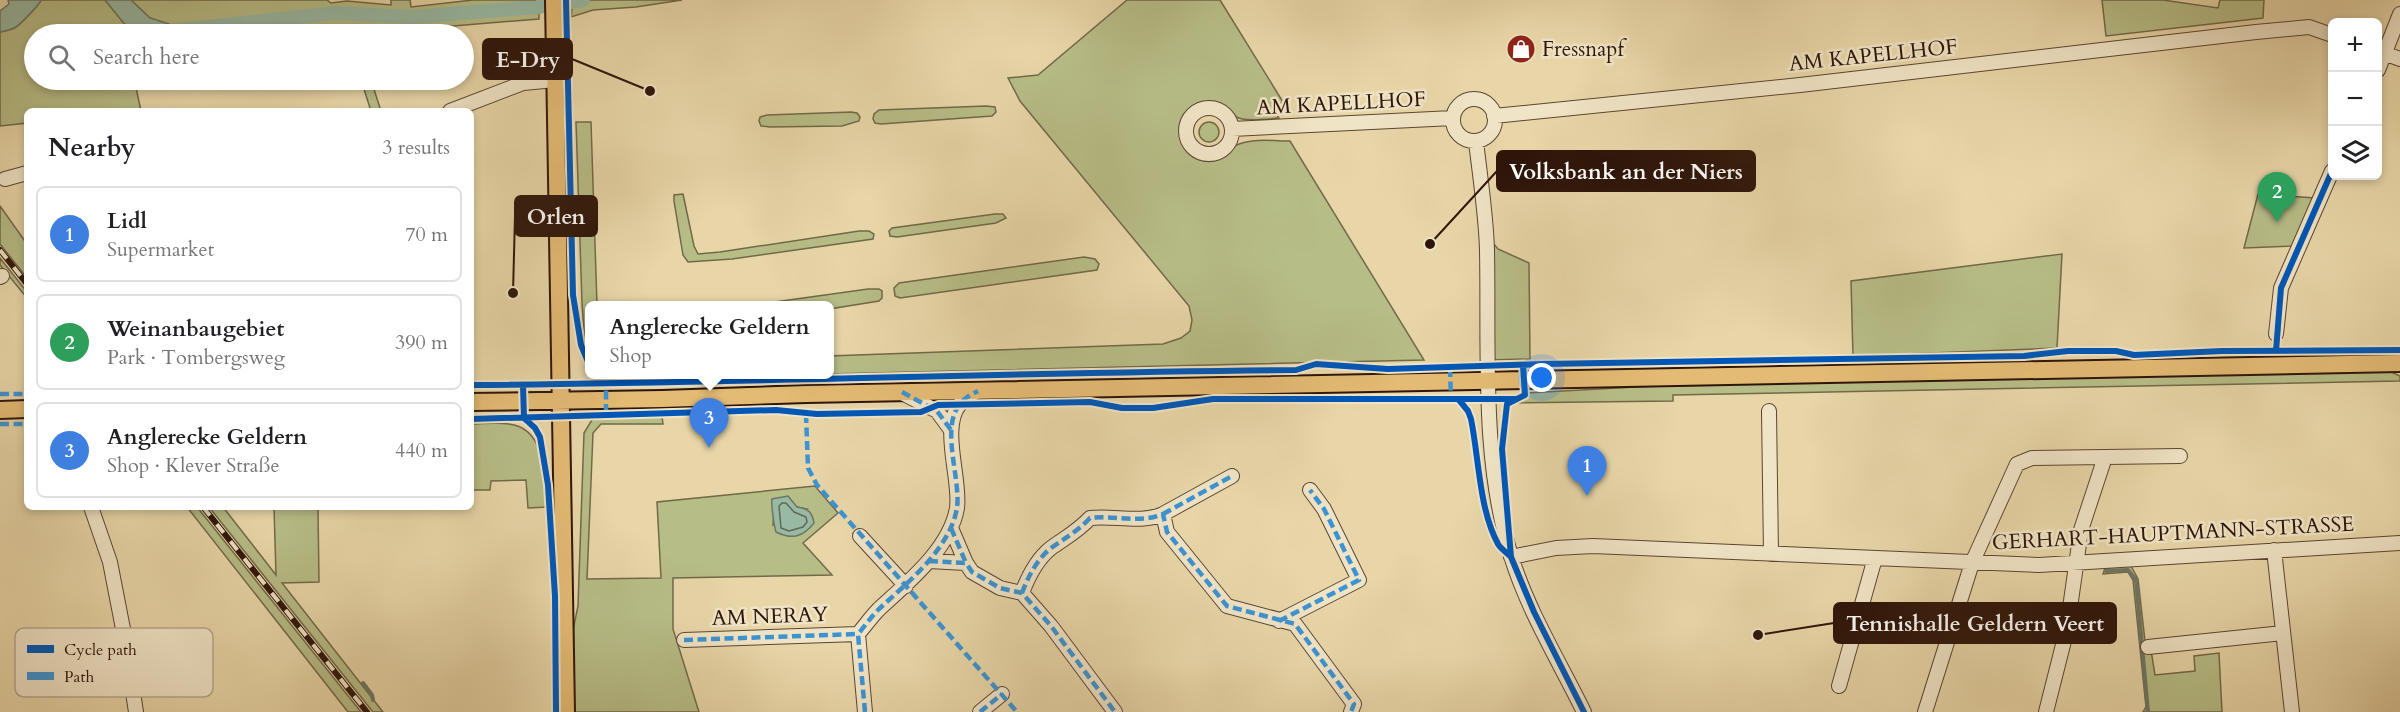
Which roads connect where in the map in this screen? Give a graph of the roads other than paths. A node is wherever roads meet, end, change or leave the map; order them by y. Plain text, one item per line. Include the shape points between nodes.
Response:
1 (554, 0) edge
2 (2400, 14) edge
3 (2328, 34) edge
4 (2382, 51) edge
5 (2382, 53) edge
6 (2400, 59) edge
7 (555, 80) junction
8 (458, 108) edge
9 (1494, 116) junction
10 (1453, 118) junction
11 (1232, 129) dead end
12 (1476, 141) junction
13 (24, 174) edge
14 (5, 179) dead end
15 (2328, 180) edge
16 (2277, 334) dead end
17 (2400, 363) edge
18 (1489, 381) junction
19 (978, 391) junction
20 (902, 392) junction
21 (562, 401) junction
22 (474, 402) edge
23 (24, 409) edge
24 (0, 410) edge
25 (1769, 411) dead end
26 (951, 430) junction
27 (2180, 456) dead end
28 (2105, 457) junction
29 (1232, 476) dead end
30 (1310, 490) dead end
31 (92, 510) edge
32 (1163, 514) junction
33 (951, 528) junction
34 (860, 536) dead end
35 (2400, 543) edge
36 (2274, 550) junction
37 (1771, 554) junction
38 (1511, 557) junction
39 (1875, 558) junction
40 (929, 561) junction
41 (966, 563) junction
42 (1972, 563) junction
43 (2077, 563) junction
44 (906, 586) junction
45 (1022, 593) junction
46 (1279, 621) junction
47 (123, 628) edge
48 (2283, 633) junction
49 (858, 634) junction
50 (684, 640) dead end
51 (2148, 647) dead end
52 (1839, 686) dead end
53 (1002, 694) dead end
54 (134, 697) edge
55 (136, 712) edge
56 (566, 712) edge
57 (865, 712) edge
58 (980, 712) edge
59 (1115, 712) edge
60 (1351, 712) edge
61 (1584, 712) edge
62 (1925, 712) edge
63 (2046, 712) edge
64 (2292, 712) edge

1 - 7 main road
2 - 4 street
3 - 9 street, AM KAPELLHOF via 2309,27 2256,32
5 - 6 street
7 - 8 street via 523,82
7 - 21 main road
9 - 10 street, AM KAPELLHOF via 1487,104 1473,99 1459,105
9 - 12 street via 1491,133
10 - 11 street, AM KAPELLHOF
10 - 12 street, AM KAPELLHOF via 1456,132 1462,138
12 - 18 street via 1487,249
13 - 14 street
15 - 16 street via 2282,288
17 - 18 main road
18 - 19 main road
18 - 38 street via 1494,478
19 - 20 main road
19 - 26 street, AM NERAY via 960,404
20 - 21 main road
20 - 26 street via 937,411
21 - 22 main road
21 - 56 main road
23 - 24 main road
25 - 37 street
26 - 33 street, AM NERAY via 957,509
27 - 28 street
28 - 42 street via 2032,458 2017,464
28 - 43 street via 2084,514
29 - 32 street
30 - 46 street via 1324,509 1359,580
31 - 47 street via 110,562
32 - 45 street via 1151,519 1090,518 1049,549 1028,576
32 - 46 street via 1167,532 1227,606
33 - 40 street, AM NERAY
33 - 41 street
34 - 44 street
35 - 36 street, GERHART-HAUPTMANN-STRASSE
36 - 43 street, GERHART-HAUPTMANN-STRASSE
36 - 48 street
37 - 38 street, GERHART-HAUPTMANN-STRASSE via 1593,546
37 - 39 street, GERHART-HAUPTMANN-STRASSE
38 - 61 street
39 - 42 street, GERHART-HAUPTMANN-STRASSE
39 - 52 street
40 - 41 street
40 - 44 street, AM NERAY
41 - 45 street via 972,572 1000,588
42 - 43 street, GERHART-HAUPTMANN-STRASSE
42 - 62 street
43 - 63 street via 2067,629
44 - 49 street, AM NERAY
45 - 59 street
46 - 60 street via 1295,624 1354,704
48 - 51 street
48 - 64 street
49 - 50 street, AM NERAY
49 - 57 street, AM NERAY
53 - 58 street
54 - 55 street

